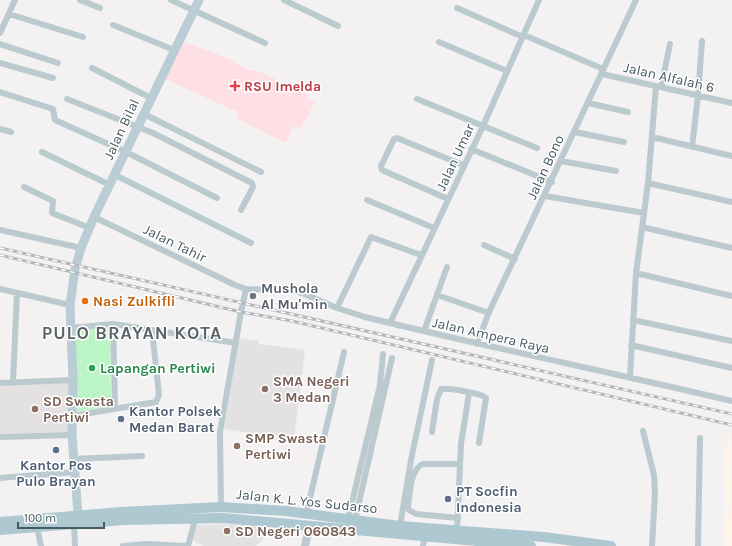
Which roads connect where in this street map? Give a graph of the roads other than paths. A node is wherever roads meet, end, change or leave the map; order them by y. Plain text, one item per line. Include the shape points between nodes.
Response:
1 (15, 0) edge
2 (80, 0) edge
3 (171, 0) edge
4 (199, 0) edge
5 (284, 0) edge
6 (539, 0) edge
7 (636, 0) edge
8 (100, 8) dead end
9 (457, 8) dead end
10 (194, 10) junction
11 (9, 14) junction
12 (113, 25) dead end
13 (338, 26) dead end
14 (0, 33) edge
15 (523, 36) junction
16 (83, 37) dead end
17 (702, 41) dead end
18 (439, 42) dead end
19 (265, 43) dead end
20 (0, 44) edge
21 (670, 44) dead end
22 (174, 50) junction
23 (58, 62) dead end
24 (0, 63) edge
25 (92, 68) dead end
26 (507, 71) junction
27 (602, 72) junction
28 (53, 78) dead end
29 (659, 87) junction
30 (0, 92) edge
31 (732, 95) edge
32 (698, 96) junction
33 (151, 98) junction
34 (67, 99) dead end
35 (417, 99) dead end
36 (588, 103) junction
37 (731, 103) edge
38 (628, 112) dead end
39 (144, 114) junction
40 (483, 126) junction
41 (138, 127) junction
42 (0, 129) edge
43 (11, 132) dead end
44 (575, 132) junction
45 (652, 137) junction
46 (624, 142) dead end
47 (692, 147) junction
48 (536, 148) dead end
49 (471, 149) junction
50 (42, 152) dead end
51 (126, 152) junction
52 (732, 156) edge
53 (561, 161) junction
54 (463, 165) junction
55 (616, 171) dead end
56 (261, 172) dead end
57 (115, 174) junction
58 (552, 182) junction
59 (648, 183) junction
60 (110, 185) junction
61 (24, 187) dead end
62 (545, 196) junction
63 (217, 198) dead end
64 (448, 199) junction
65 (367, 200) dead end
66 (732, 202) edge
67 (241, 210) dead end
68 (644, 213) junction
69 (94, 217) junction
70 (642, 227) junction
71 (90, 228) junction
72 (434, 228) junction
73 (0, 230) edge
74 (251, 243) dead end
75 (484, 245) dead end
76 (81, 248) junction
77 (732, 248) edge
78 (421, 255) junction
79 (515, 259) junction
80 (447, 267) dead end
81 (636, 273) junction
82 (0, 289) edge
83 (246, 289) junction
84 (17, 293) junction
85 (437, 295) junction
86 (732, 296) edge
87 (70, 305) junction
88 (337, 308) junction
89 (489, 313) junction
90 (633, 320) junction
91 (113, 324) junction
92 (390, 324) junction
93 (71, 328) junction
94 (152, 330) junction
95 (424, 331) junction
96 (732, 341) edge
97 (236, 343) junction
98 (477, 344) junction
99 (631, 345) junction
100 (344, 352) dead end
101 (383, 354) dead end
102 (392, 358) dead end
103 (432, 360) dead end
104 (732, 368) edge
105 (630, 377) junction
106 (73, 380) junction
107 (13, 382) junction
108 (0, 383) edge
109 (469, 393) junction
110 (732, 401) edge
111 (115, 408) junction
112 (72, 416) junction
113 (643, 431) dead end
114 (432, 432) dead end
115 (72, 435) junction
116 (0, 437) edge
117 (700, 438) dead end
118 (479, 443) dead end
119 (142, 456) dead end
120 (73, 459) junction
121 (460, 464) junction
122 (75, 472) junction
123 (0, 478) edge
124 (221, 507) junction
125 (308, 515) junction
126 (458, 518) junction
127 (193, 519) junction
128 (352, 519) junction
129 (77, 521) junction
130 (0, 522) edge
131 (307, 526) junction
132 (400, 526) junction
133 (37, 527) junction
134 (0, 530) edge
135 (457, 535) junction
136 (477, 540) edge
137 (424, 541) edge
138 (513, 545) edge
139 (41, 546) edge
140 (75, 546) edge
141 (123, 546) edge
142 (187, 546) edge
143 (305, 546) edge
144 (531, 546) edge
145 (611, 546) edge
146 (652, 546) edge
147 (698, 546) edge

1 - 11 street
2 - 8 street
3 - 10 street
4 - 10 main road, Jalan Bilal
5 - 13 street
6 - 15 street, Jalan Umar
7 - 27 street, Jalan Bono
9 - 15 street, Jalan Alfalah 6
10 - 19 street
10 - 22 main road, Jalan Bilal
11 - 14 street
11 - 16 street
12 - 22 street
15 - 26 street, Jalan Umar
15 - 27 street, Jalan Alfalah 6
17 - 32 street
18 - 26 street
20 - 23 street
21 - 29 street
22 - 33 main road, Jalan Bilal
24 - 28 street
25 - 33 street
26 - 40 street, Jalan Umar
27 - 29 street, Jalan Alfalah 6
27 - 36 street, Jalan Bono
29 - 32 street, Jalan Alfalah 6
29 - 45 street
30 - 51 street via 53,109 55,120
31 - 37 street
32 - 37 street, Jalan Alfalah 6
32 - 47 street
33 - 39 main road, Jalan Bilal
34 - 41 street
35 - 40 street
36 - 38 street
36 - 44 street, Jalan Bono
39 - 41 main road, Jalan Bilal
39 - 56 street
40 - 48 street
40 - 49 street, Jalan Umar
41 - 51 main road, Jalan Bilal
41 - 67 street via 165,138 252,183 253,186
42 - 43 street
44 - 46 street
44 - 53 street, Jalan Bono
45 - 47 street
45 - 59 street
47 - 52 street
49 - 54 street, Jalan Umar
49 - 58 street
50 - 60 street
51 - 57 main road, Jalan Bilal
51 - 63 street
53 - 55 street
53 - 58 street, Jalan Bono
54 - 64 street, Jalan Umar
54 - 64 street via 397,138 384,158 382,170
57 - 60 main road, Jalan Bilal
57 - 74 street
58 - 62 street, Jalan Bono
59 - 66 street
59 - 68 street
60 - 69 main road, Jalan Bilal
61 - 71 street via 53,201 52,213
62 - 68 street
62 - 79 street, Jalan Bono
64 - 72 street, Jalan Umar
65 - 72 street
68 - 70 street
69 - 71 main road, Jalan Bilal
69 - 83 street, Jalan Tahir
70 - 77 street
70 - 81 street
71 - 76 main road, Jalan Bilal
72 - 78 street, Jalan Umar
73 - 76 street
75 - 79 street
76 - 87 main road, Jalan Bilal via 74,272
78 - 88 street via 371,237
78 - 92 street, Jalan Umar
79 - 89 street, Jalan Bono
80 - 85 street
81 - 86 street
81 - 90 street
82 - 84 street
83 - 88 street, Jalan Ampera Raya via 291,290 312,296
83 - 97 street
84 - 87 street
84 - 107 street
85 - 89 street
85 - 95 street
87 - 93 main road, Jalan Bilal
88 - 92 street, Jalan Ampera Raya
89 - 98 street, Jalan Bono
90 - 96 street
90 - 99 street
91 - 93 street
91 - 94 street
91 - 111 street
92 - 95 street, Jalan Ampera Raya
93 - 106 main road, Jalan Bilal
94 - 97 street
94 - 111 street via 158,399 150,403
95 - 98 street, Jalan Ampera Raya
97 - 124 street via 220,432
98 - 105 street, Jalan Ampera Raya
99 - 104 street
99 - 105 street
100 - 125 street
101 - 128 street via 380,385
102 - 128 street
103 - 132 street
105 - 110 street, Jalan Ampera Raya
106 - 107 street
106 - 112 main road, Jalan Bilal
107 - 108 street
109 - 114 street via 440,390
109 - 118 street via 486,398
109 - 121 street
111 - 112 street
112 - 115 main road, Jalan Bilal
113 - 146 street via 654,475
115 - 116 street
115 - 120 main road, Jalan Bilal
117 - 147 street
119 - 120 street
120 - 122 main road, Jalan Bilal
121 - 126 street
121 - 126 street via 419,465 415,472 408,506 409,510 416,514
122 - 123 street
122 - 129 main road, Jalan Bilal
124 - 125 main road, Jalan K. L. Yos Sudarso
124 - 129 main road, Jalan K. L. Yos Sudarso
125 - 128 main road, Jalan K. L. Yos Sudarso
125 - 131 main road
126 - 135 street
127 - 129 main road, Jalan K. L. Yos Sudarso
127 - 131 main road, Jalan K. L. Yos Sudarso via 223,518
127 - 142 street via 194,524
128 - 132 main road, Jalan K. L. Yos Sudarso
129 - 130 main road, Jalan K. L. Yos Sudarso
129 - 133 main road, Jalan K. L. Yos Sudarso
129 - 140 street
131 - 137 main road, Jalan K. L. Yos Sudarso
131 - 143 street
132 - 135 main road, Jalan K. L. Yos Sudarso
133 - 134 main road, Jalan K. L. Yos Sudarso
133 - 139 street
135 - 136 main road, Jalan K. L. Yos Sudarso
135 - 137 main road, Jalan K. L. Yos Sudarso
136 - 138 main road, Jalan K. L. Yos Sudarso
136 - 145 main road, Jalan K. L. Yos Sudarso via 544,537
138 - 144 main road, Jalan K. L. Yos Sudarso
141 - 142 street

